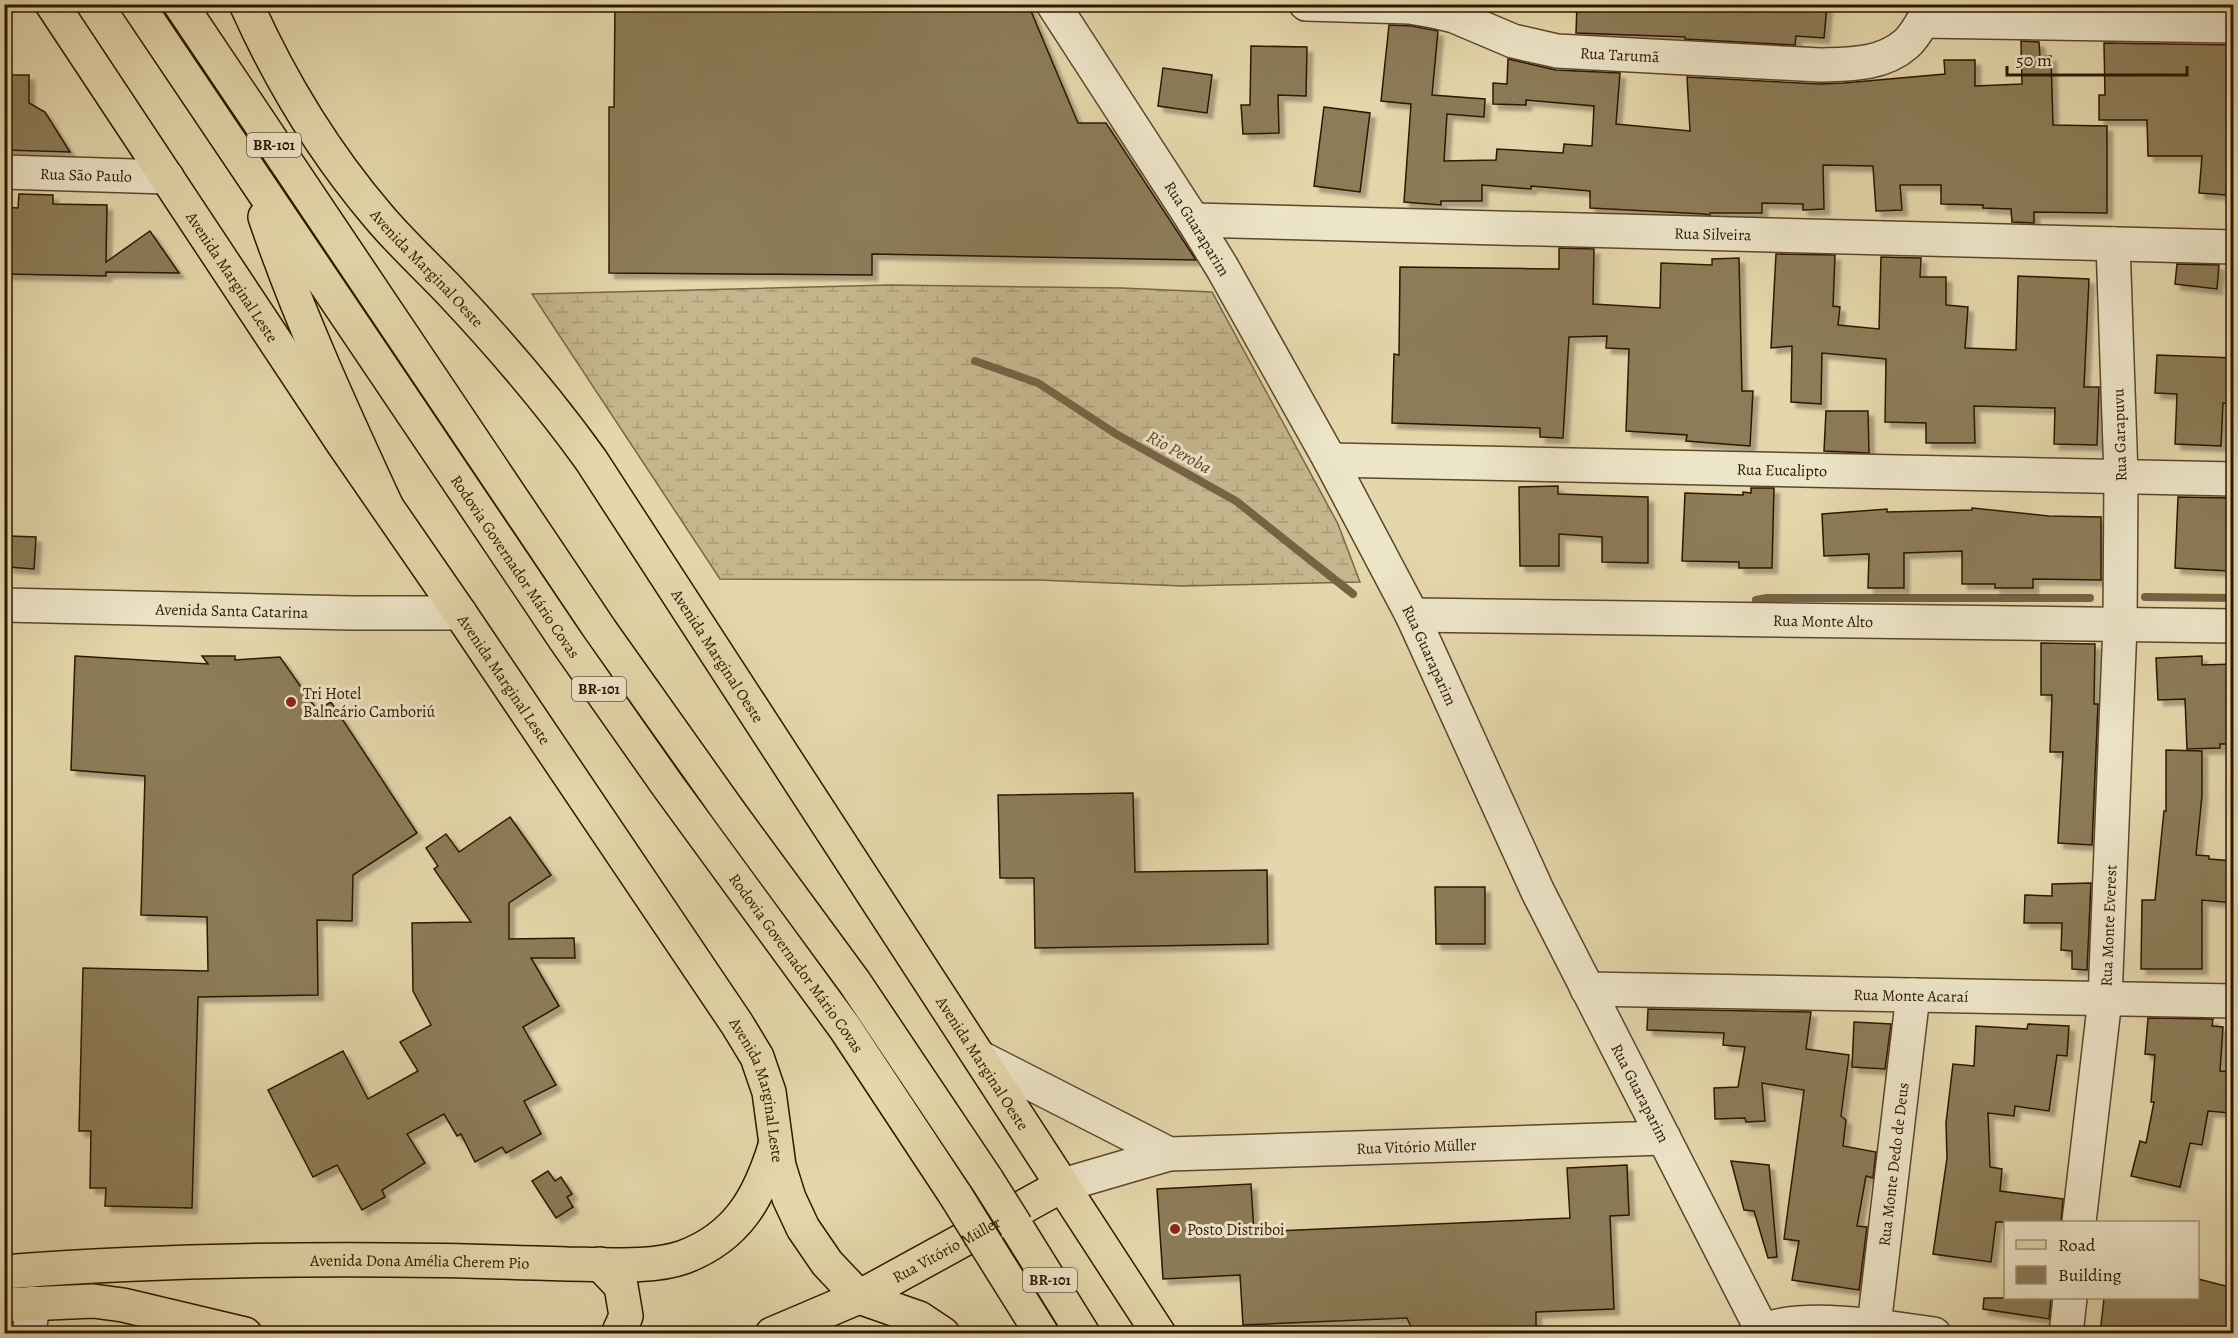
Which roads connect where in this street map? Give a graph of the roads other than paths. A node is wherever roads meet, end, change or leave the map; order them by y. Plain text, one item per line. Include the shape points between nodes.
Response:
1 (52, 4) edge
2 (137, 4) edge
3 (180, 4) edge
4 (246, 4) edge
5 (1053, 4) edge
6 (1306, 4) edge
7 (1924, 13) edge
8 (2234, 26) edge
9 (4, 172) edge
10 (251, 176) junction
11 (167, 177) junction
12 (1194, 220) junction
13 (2114, 244) junction
14 (2234, 247) edge
15 (1330, 460) junction
16 (2121, 476) junction
17 (2234, 479) edge
18 (386, 505) junction
19 (4, 605) edge
20 (460, 613) junction
21 (1412, 615) junction
22 (2120, 626) junction
23 (2234, 626) edge
24 (1587, 988) junction
25 (1913, 994) junction
26 (2105, 999) junction
27 (2234, 1001) edge
28 (981, 1058) junction
29 (1664, 1138) junction
30 (775, 1146) junction
31 (1169, 1154) junction
32 (1063, 1185) junction
33 (2079, 1221) edge
34 (600, 1264) junction
35 (4, 1272) edge
36 (860, 1297) junction
37 (2070, 1299) edge
38 (22, 1314) edge
39 (1873, 1330) edge
40 (1759, 1332) edge
41 (245, 1334) edge
42 (618, 1334) edge
43 (772, 1334) edge
44 (943, 1334) edge
45 (1042, 1334) edge
46 (1083, 1334) edge
47 (1159, 1334) edge
48 (1934, 1334) edge
49 (2066, 1334) edge

1 - 11 main road, Avenida Marginal Leste
2 - 10 main road, Rodovia Governador Mário Covas / BR-101
3 - 46 main road, Rodovia Governador Mário Covas / BR-101, bridge via 601,631 855,983 987,1180
4 - 28 main road, Avenida Marginal Oeste via 292,93 332,156 379,217 516,364 591,460
5 - 12 street, Rua Guaraparim
6 - 7 street, Rua Tarumã via 1433,11 1513,41 1557,51 1820,65 1858,64 1893,54 1908,43
7 - 8 street
9 - 11 street, Rua São Paulo
10 - 18 main road via 336,399
10 - 45 main road, Rodovia Governador Mário Covas / BR-101, bridge via 642,751 845,1028
11 - 18 main road, Avenida Marginal Leste
12 - 13 street, Rua Silveira
12 - 15 street, Rua Guaraparim
13 - 14 street, Rua Silveira
13 - 16 street, Rua Garapuvu
15 - 16 street, Rua Eucalipto
15 - 21 street, Rua Guaraparim
16 - 17 street, Rua Eucalipto
16 - 22 street, Rua Garapuvu
18 - 20 main road, Avenida Marginal Leste
19 - 20 street, Avenida Santa Catarina
20 - 30 main road, Avenida Marginal Leste via 752,1049 769,1092
21 - 22 street, Rua Monte Alto
21 - 24 street, Rua Guaraparim via 1538,892
22 - 23 street, Rua Monte Alto
22 - 26 street, Rua Monte Everest
24 - 25 street, Rua Monte Acaraí
24 - 29 street, Rua Guaraparim
25 - 26 street, Rua Monte Acaraí
25 - 39 street, Rua Monte Dedo de Deus
26 - 27 street, Rua Monte Acaraí
26 - 33 street, Rua Monte Everest
28 - 31 street, Rua Vitório Müller
28 - 32 main road, Avenida Marginal Oeste
29 - 31 street, Rua Vitório Müller
29 - 40 street, Rua Guaraparim
30 - 34 main road, Avenida Dona Amélia Cherem Pio via 765,1179 748,1209 719,1240 683,1257 649,1263
30 - 36 main road, Avenida Marginal Leste via 789,1198 803,1228 827,1263
31 - 32 street, Rua Vitório Müller
32 - 36 main road, Rua Vitório Müller
32 - 47 main road, Avenida Marginal Oeste
34 - 35 main road, Avenida Dona Amélia Cherem Pio via 389,1260 95,1265
34 - 42 main road via 621,1286 626,1316
36 - 43 main road
36 - 44 main road, Avenida Marginal Leste via 919,1318
37 - 49 street
38 - 41 main road via 93,1301
39 - 40 street via 1796,1322
39 - 48 street

